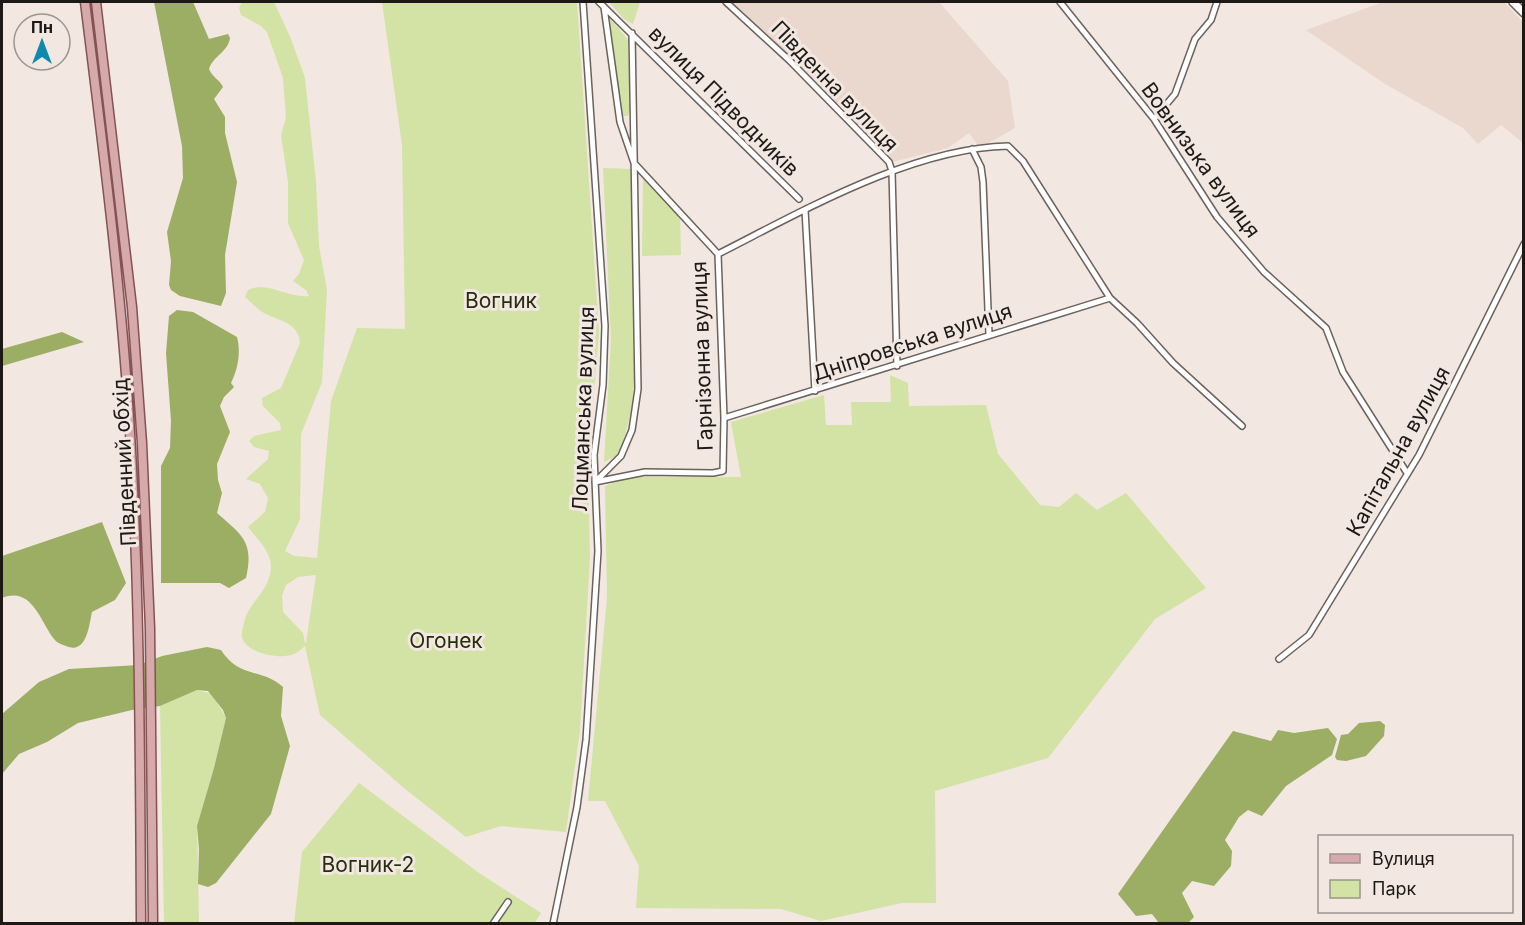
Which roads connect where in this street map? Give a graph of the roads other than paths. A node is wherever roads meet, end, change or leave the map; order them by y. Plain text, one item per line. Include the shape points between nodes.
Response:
1 (85, 2) edge
2 (96, 2) edge
3 (584, 2) edge
4 (599, 2) edge
5 (726, 2) edge
6 (1060, 2) edge
7 (1217, 2) edge
8 (1513, 2) edge
9 (604, 7) junction
10 (1524, 13) edge
11 (632, 33) junction
12 (1154, 119) junction
13 (972, 149) junction
14 (633, 163) junction
15 (892, 171) junction
16 (799, 198) dead end
17 (805, 210) junction
18 (1524, 244) edge
19 (718, 254) junction
20 (1110, 298) junction
21 (989, 335) junction
22 (897, 366) junction
23 (816, 391) junction
24 (724, 418) junction
25 (1242, 426) dead end
26 (1407, 473) junction
27 (595, 482) junction
28 (1280, 659) dead end
29 (508, 902) dead end
30 (141, 924) edge
31 (153, 924) edge
32 (493, 924) edge
33 (553, 924) edge

1 - 30 main road, Південний обхід via 129,420 139,629
2 - 31 main road, Південний обхід via 132,307 141,422 150,628
3 - 27 street, Лоцманська вулиця via 605,326
4 - 9 street, вулиця Підводників
5 - 15 street, Південна вулиця via 880,151
6 - 12 street, Вовнизька вулиця
7 - 12 street via 1211,20 1195,39 1175,94
8 - 10 street
9 - 11 street, вулиця Підводників
9 - 14 street via 620,122
11 - 14 street
11 - 16 street, вулиця Підводників
12 - 26 street, Вовнизька вулиця via 1217,217 1264,272 1326,328 1343,372
13 - 15 street
13 - 20 street via 1008,146 1023,161
13 - 21 street via 983,182
14 - 19 street, Гарнізонна вулиця
14 - 27 street via 639,389 632,430 621,456
15 - 17 street
15 - 22 street
17 - 19 street
17 - 23 street
18 - 26 street, Капітальна вулиця via 1454,388
19 - 24 street, Гарнізонна вулиця
20 - 21 street, Дніпровська вулиця
20 - 25 street
21 - 22 street, Дніпровська вулиця
22 - 23 street, Дніпровська вулиця
23 - 24 street, Дніпровська вулиця
24 - 27 street, Гарнізонна вулиця via 723,471 645,472
26 - 28 street, Капітальна вулиця via 1309,635
27 - 33 street, Лоцманська вулиця via 598,551 586,740
29 - 32 street

